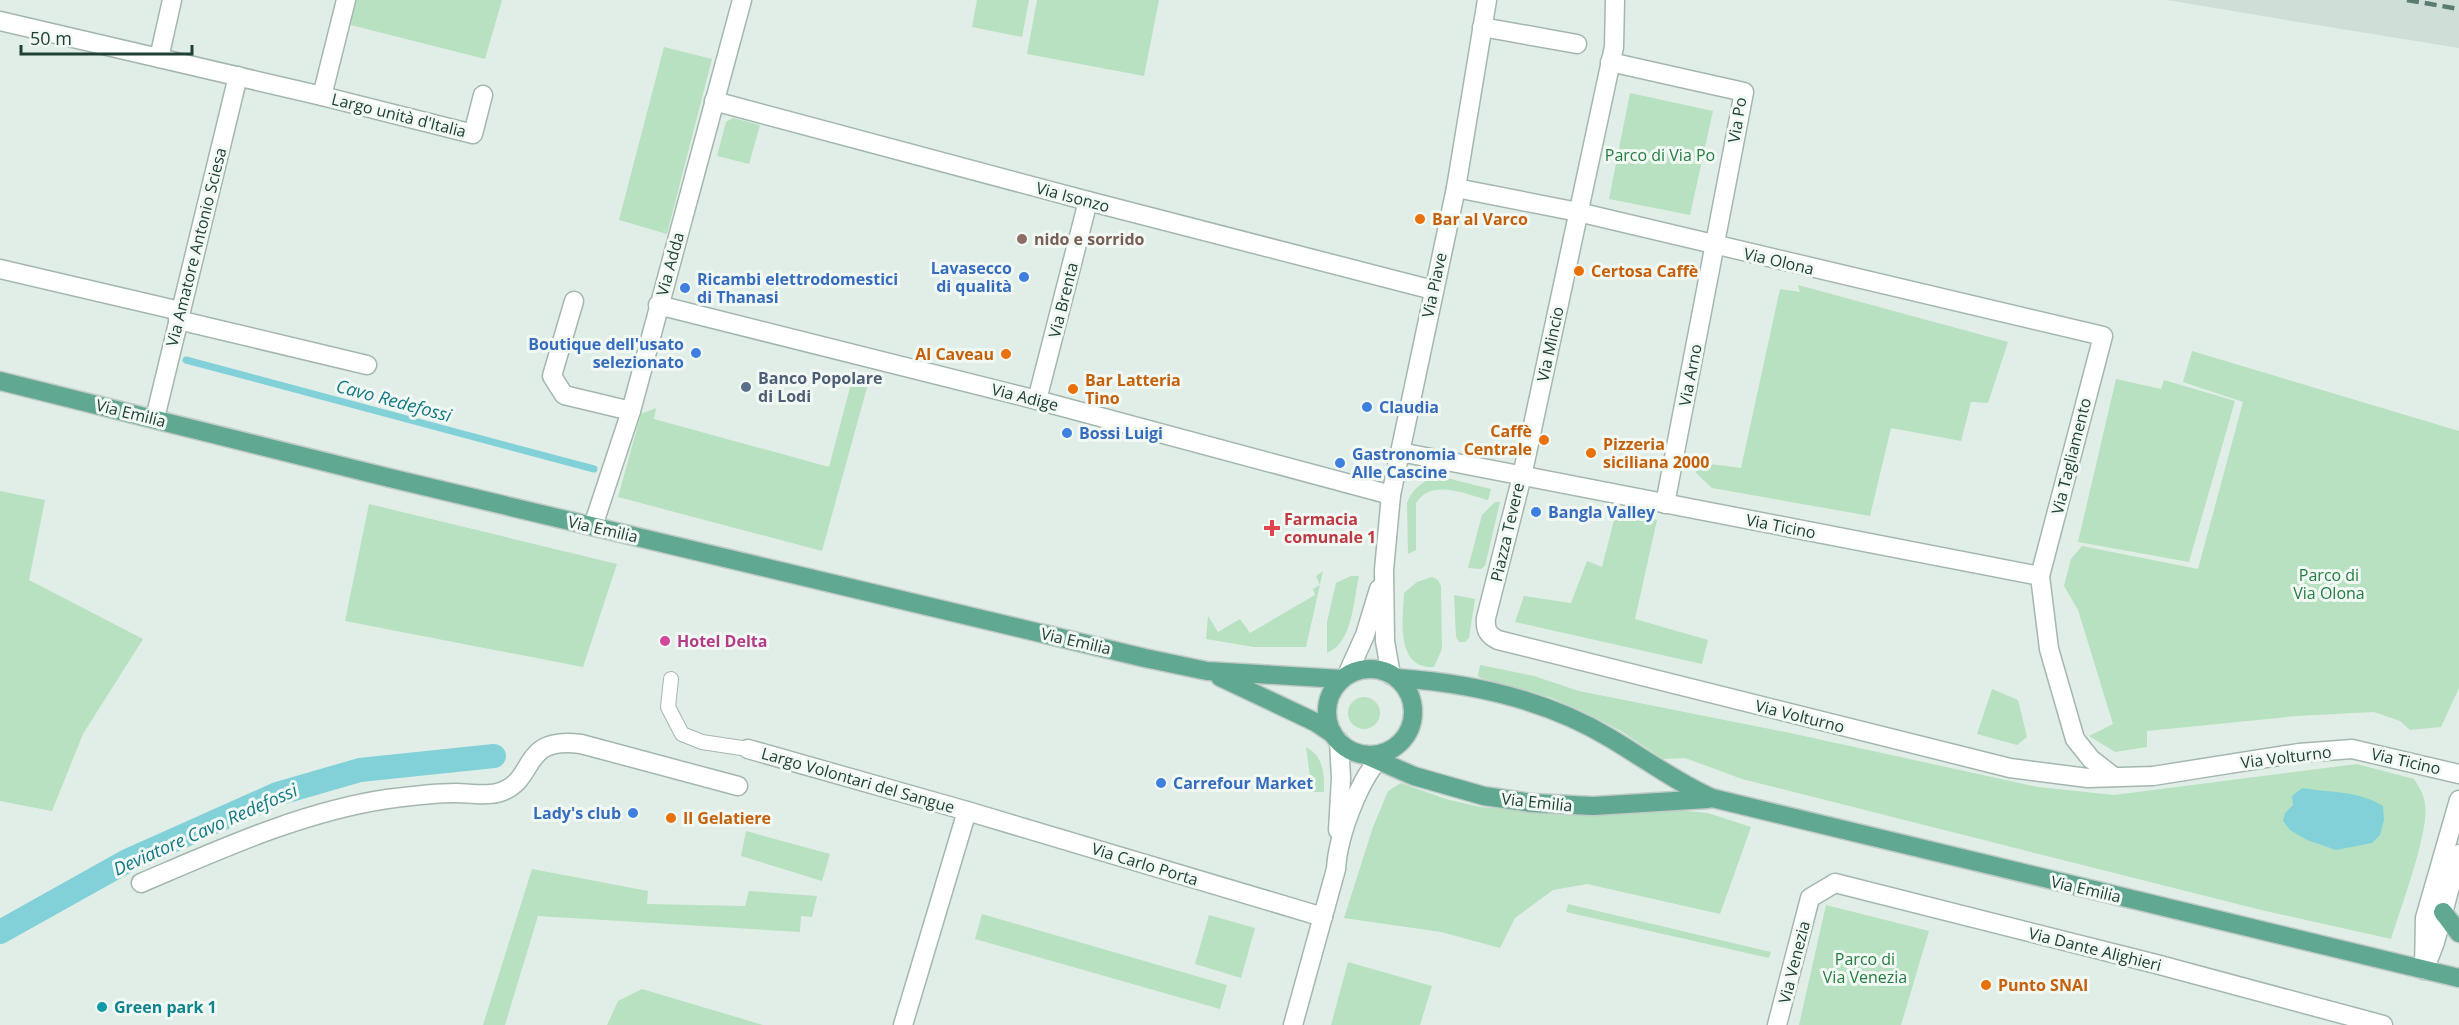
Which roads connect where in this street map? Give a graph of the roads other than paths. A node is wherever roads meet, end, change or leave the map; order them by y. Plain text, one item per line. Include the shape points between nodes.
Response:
1 (172, 0) edge
2 (346, 0) edge
3 (742, 0) edge
4 (1487, 0) edge
5 (1615, 0) edge
6 (0, 21) edge
7 (1482, 27) junction
8 (1577, 44) dead end
9 (159, 58) junction
10 (1610, 62) junction
11 (238, 76) junction
12 (483, 94) dead end
13 (322, 96) junction
14 (714, 101) junction
15 (1455, 188) junction
16 (1088, 201) junction
17 (1578, 212) junction
18 (1715, 246) junction
19 (0, 269) edge
20 (1433, 290) junction
21 (574, 301) dead end
22 (658, 305) junction
23 (179, 316) junction
24 (2103, 336) joint
25 (367, 366) dead end
26 (0, 381) edge
27 (1037, 400) junction
28 (632, 411) junction
29 (155, 418) junction
30 (1400, 452) junction
31 (1522, 476) junction
32 (1391, 495) junction
33 (1665, 504) junction
34 (593, 526) junction
35 (1384, 570) junction
36 (2040, 576) junction
37 (1489, 636) joint
38 (1207, 671) junction
39 (1394, 676) junction
40 (1344, 677) junction
41 (671, 679) dead end
42 (1336, 738) junction
43 (748, 748) joint
44 (2352, 749) joint
45 (1377, 756) junction
46 (2459, 774) edge
47 (2114, 777) junction
48 (738, 786) dead end
49 (1712, 798) junction
50 (2459, 800) edge
51 (967, 811) junction
52 (1338, 850) junction
53 (2459, 854) edge
54 (141, 883) dead end
55 (1810, 898) joint
56 (2443, 912) junction
57 (1323, 917) junction
58 (2459, 933) edge
59 (2424, 970) junction
60 (2459, 978) edge
61 (903, 1025) edge
62 (1293, 1025) edge
63 (1777, 1025) edge
64 (2383, 1025) edge

1 - 9 street
2 - 13 street
3 - 14 street, Via Adda
4 - 7 street, Via Piave
5 - 10 street
6 - 9 street
7 - 8 street
7 - 15 street, Via Piave
9 - 11 street
10 - 17 street
10 - 18 street, Via Po via 1744,92
11 - 13 street
11 - 23 street, Via Amatore Antonio Sciesa
12 - 13 street, Largo unità d'Italia via 473,134
14 - 16 street, Via Isonzo
14 - 22 street, Via Adda
15 - 17 street, Via Olona
15 - 20 street, Via Piave
16 - 20 street, Via Isonzo
16 - 27 street, Via Brenta
17 - 18 street, Via Olona
17 - 31 street, Via Mincio
18 - 24 street, Via Olona
18 - 33 street, Via Arno
19 - 23 street
20 - 30 street, Via Piave
21 - 28 street via 552,376 564,395
22 - 27 street, Via Adige
22 - 28 street, Via Adda
23 - 25 street
23 - 29 street, Via Amatore Antonio Sciesa
24 - 36 street, Via Tagliamento
26 - 29 main road, Via Emilia
27 - 32 street, Via Adige
28 - 34 street, Via Adda
29 - 34 main road, Via Emilia
30 - 31 street, Piazza Tevere
30 - 32 street, Via Piave
31 - 33 street, Via Ticino
31 - 37 street, Piazza Tevere via 1486,618
32 - 35 street, Via Piave
33 - 36 street, Via Ticino
34 - 38 main road, Via Emilia
35 - 39 street, Via Piave via 1385,641
35 - 40 street, Via Piave via 1365,635
36 - 47 street via 2049,649 2075,739 2091,759
37 - 47 street, Via Volturno via 2010,768 2088,778
38 - 40 main road, Via Emilia
38 - 42 main road, Via Emilia via 1308,718
39 - 40 main road via 1366,669
39 - 45 main road via 1412,698 1413,713 1409,731 1400,744
39 - 49 main road, Via Emilia via 1475,688 1562,715 1610,738 1678,782
40 - 42 main road via 1329,697 1327,712 1328,725
41 - 43 street via 668,707 682,734 702,742
42 - 45 main road via 1356,753
42 - 52 street via 1341,778
43 - 51 street, Largo Volontari del Sangue
44 - 46 street, Via Ticino
44 - 47 street, Via Volturno via 2299,753 2153,776
45 - 49 main road, Via Emilia via 1414,776 1450,787 1550,806
45 - 52 street via 1355,801
48 - 54 street via 564,742 545,746 517,781 496,793 440,793 340,808 255,834
49 - 59 main road, Via Emilia
50 - 59 street via 2426,918
51 - 57 street, Via Carlo Porta
51 - 61 street, Largo Volontari del Sangue
52 - 57 street
53 - 56 street
55 - 63 street, Via Venezia
55 - 64 street, Via Dante Alighieri via 1835,883
56 - 58 main road
56 - 59 street
57 - 62 street
59 - 60 main road, Via Emilia

